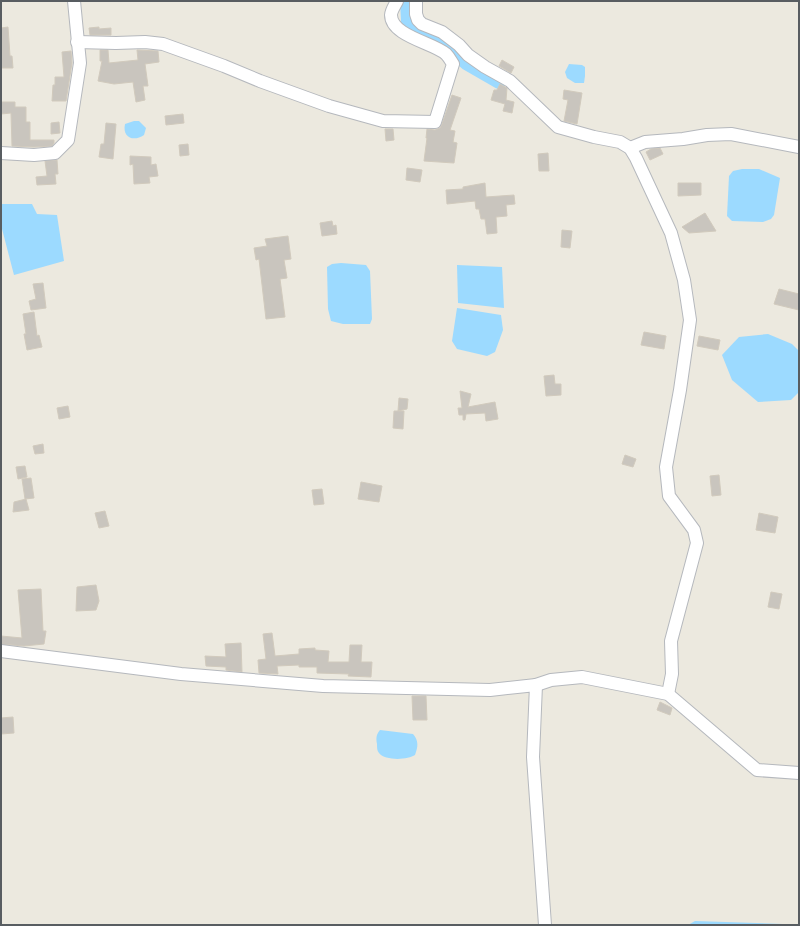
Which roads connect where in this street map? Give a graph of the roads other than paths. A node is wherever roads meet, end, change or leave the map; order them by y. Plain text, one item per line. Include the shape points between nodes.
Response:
1 (74, 1) edge
2 (397, 1) edge
3 (416, 1) edge
4 (78, 42) junction
5 (799, 147) edge
6 (630, 148) junction
7 (1, 153) edge
8 (1, 652) edge
9 (536, 685) junction
10 (668, 694) junction
11 (799, 772) edge
12 (545, 925) edge

1 - 4 street
2 - 4 street via 391,14 398,28 415,40 445,53 453,64 435,122 383,121 329,106 163,44
3 - 6 street via 416,14 422,24 442,32 459,44 468,55 510,81 558,127 620,142
4 - 7 street via 80,63 68,140 54,153
5 - 6 street via 731,134 707,134 684,139 645,142
6 - 10 street via 672,233 684,280 690,320 666,467 669,496 694,530 697,543 670,641 672,674
8 - 9 street via 181,674 323,686 490,690
9 - 10 street via 551,680 582,677
9 - 12 street via 533,757
10 - 11 street via 757,770

